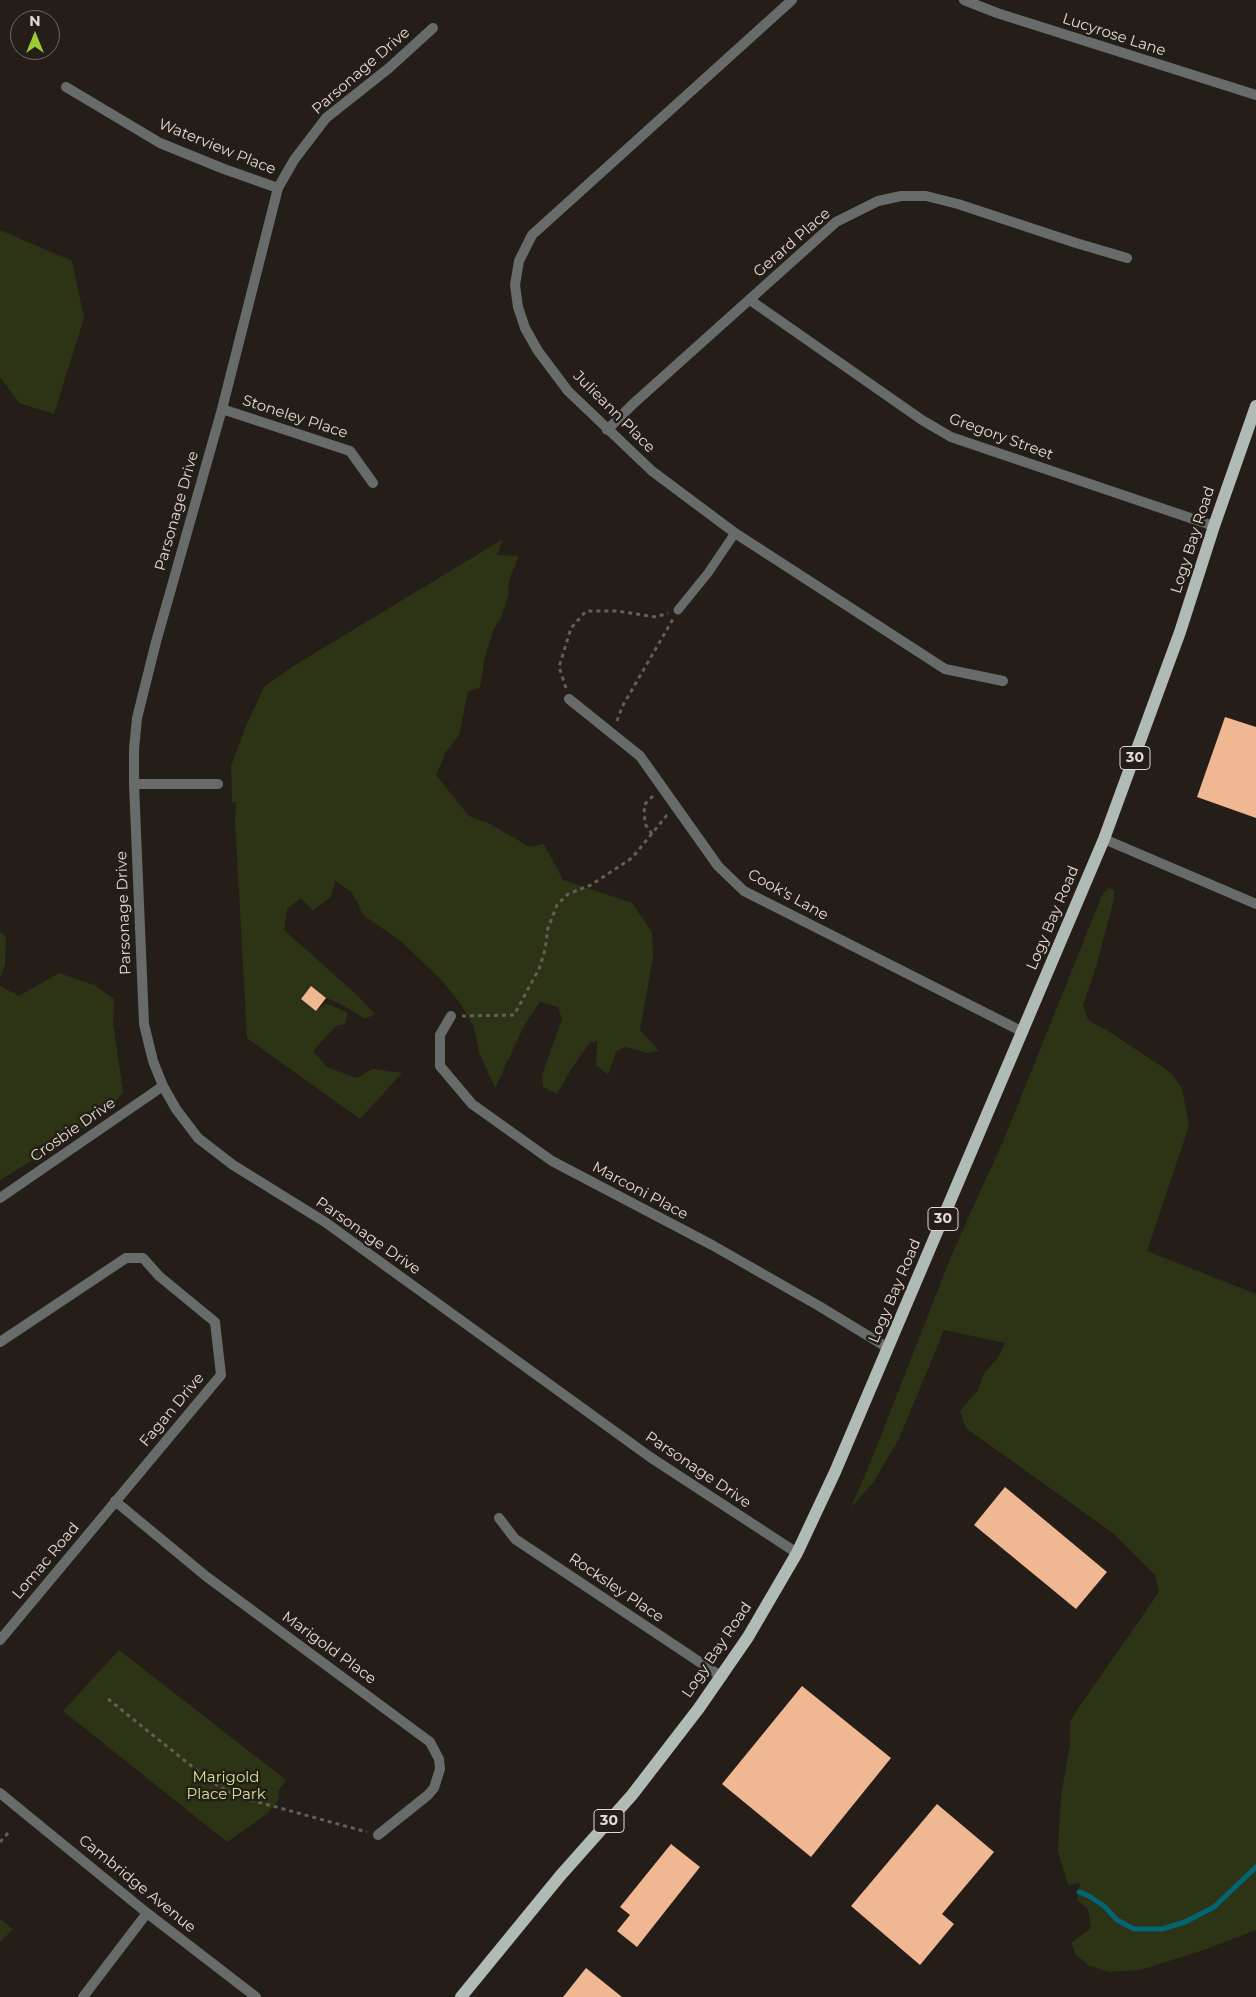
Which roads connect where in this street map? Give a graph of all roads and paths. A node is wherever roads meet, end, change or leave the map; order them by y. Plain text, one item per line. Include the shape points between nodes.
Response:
1 (792, 0) edge
2 (964, 0) edge
3 (434, 28) dead end
4 (66, 87) dead end
5 (1256, 95) edge
6 (278, 188) junction
7 (1127, 258) dead end
8 (750, 300) junction
9 (1256, 406) edge
10 (222, 409) junction
11 (607, 430) junction
12 (1252, 430) edge
13 (373, 483) dead end
14 (1214, 526) junction
15 (735, 533) junction
16 (678, 610) junction
17 (1002, 681) dead end
18 (569, 699) joint
19 (612, 735) junction
20 (134, 784) junction
21 (218, 784) dead end
22 (664, 790) junction
23 (675, 805) junction
24 (652, 834) junction
25 (1104, 839) junction
26 (1256, 904) edge
27 (451, 1016) joint
28 (1023, 1032) junction
29 (163, 1086) junction
30 (0, 1198) edge
31 (0, 1342) edge
32 (888, 1348) junction
33 (115, 1501) junction
34 (499, 1518) dead end
35 (797, 1552) junction
36 (0, 1640) edge
37 (722, 1677) junction
38 (108, 1699) dead end
39 (0, 1793) edge
40 (10, 1831) dead end
41 (378, 1835) joint
42 (0, 1842) edge
43 (147, 1913) junction
44 (83, 1997) edge
45 (256, 1997) edge
46 (461, 1997) edge

1 - 11 street, Julieann Place via 532,235 519,261 515,286 525,328 568,391
2 - 5 street, Lucyrose Lane
3 - 6 street, Parsonage Drive via 326,118 294,160
4 - 6 street, Waterview Place via 160,143
6 - 10 street, Parsonage Drive
7 - 8 street, Gerard Place via 958,204 926,196 901,196 878,200 836,222
8 - 11 street, Gerard Place
8 - 14 street, Gregory Street via 951,437
9 - 12 main road, Logy Bay Road / 30
10 - 13 street, Stoneley Place via 350,451
10 - 20 street, Parsonage Drive via 137,718
11 - 15 street, Julieann Place via 652,471
12 - 14 main road, Logy Bay Road / 30
14 - 25 main road, Logy Bay Road / 30 via 1180,632
15 - 16 lane
15 - 17 street, Julieann Place via 944,669
16 - 18 path via 656,617 617,611 586,611 571,628 559,667
16 - 19 path via 622,707
18 - 19 street, Cook's Lane
19 - 22 street, Cook's Lane via 640,756
20 - 21 street
20 - 29 street, Parsonage Drive via 144,1024
22 - 23 street, Cook's Lane
22 - 24 path via 644,805 645,824
23 - 24 path
23 - 28 street, Cook's Lane via 718,866 744,891
24 - 27 path via 632,858 591,885 568,894 557,905 539,969 514,1016
25 - 26 street
25 - 28 main road, Logy Bay Road / 30
27 - 32 street, Marconi Place via 440,1035 440,1066 472,1104 552,1162 712,1245
28 - 32 main road, Logy Bay Road / 30
29 - 30 street, Crosbie Drive
29 - 35 street, Parsonage Drive via 198,1138 234,1165 325,1222 650,1457
31 - 33 street, Fagan Drive via 126,1258 143,1258 159,1276 215,1322 221,1375
32 - 35 main road, Logy Bay Road / 30
33 - 36 street, Lomac Road
33 - 41 street, Marigold Place via 207,1577 430,1742 439,1759 440,1769 434,1788
34 - 37 street, Rocksley Place via 515,1539
35 - 37 main road, Logy Bay Road / 30
37 - 46 main road, Logy Bay Road / 30 via 632,1795 560,1876
38 - 41 path via 210,1781 236,1796
39 - 43 street, Cambridge Avenue
40 - 42 path
43 - 44 street
43 - 45 street, Cambridge Avenue

